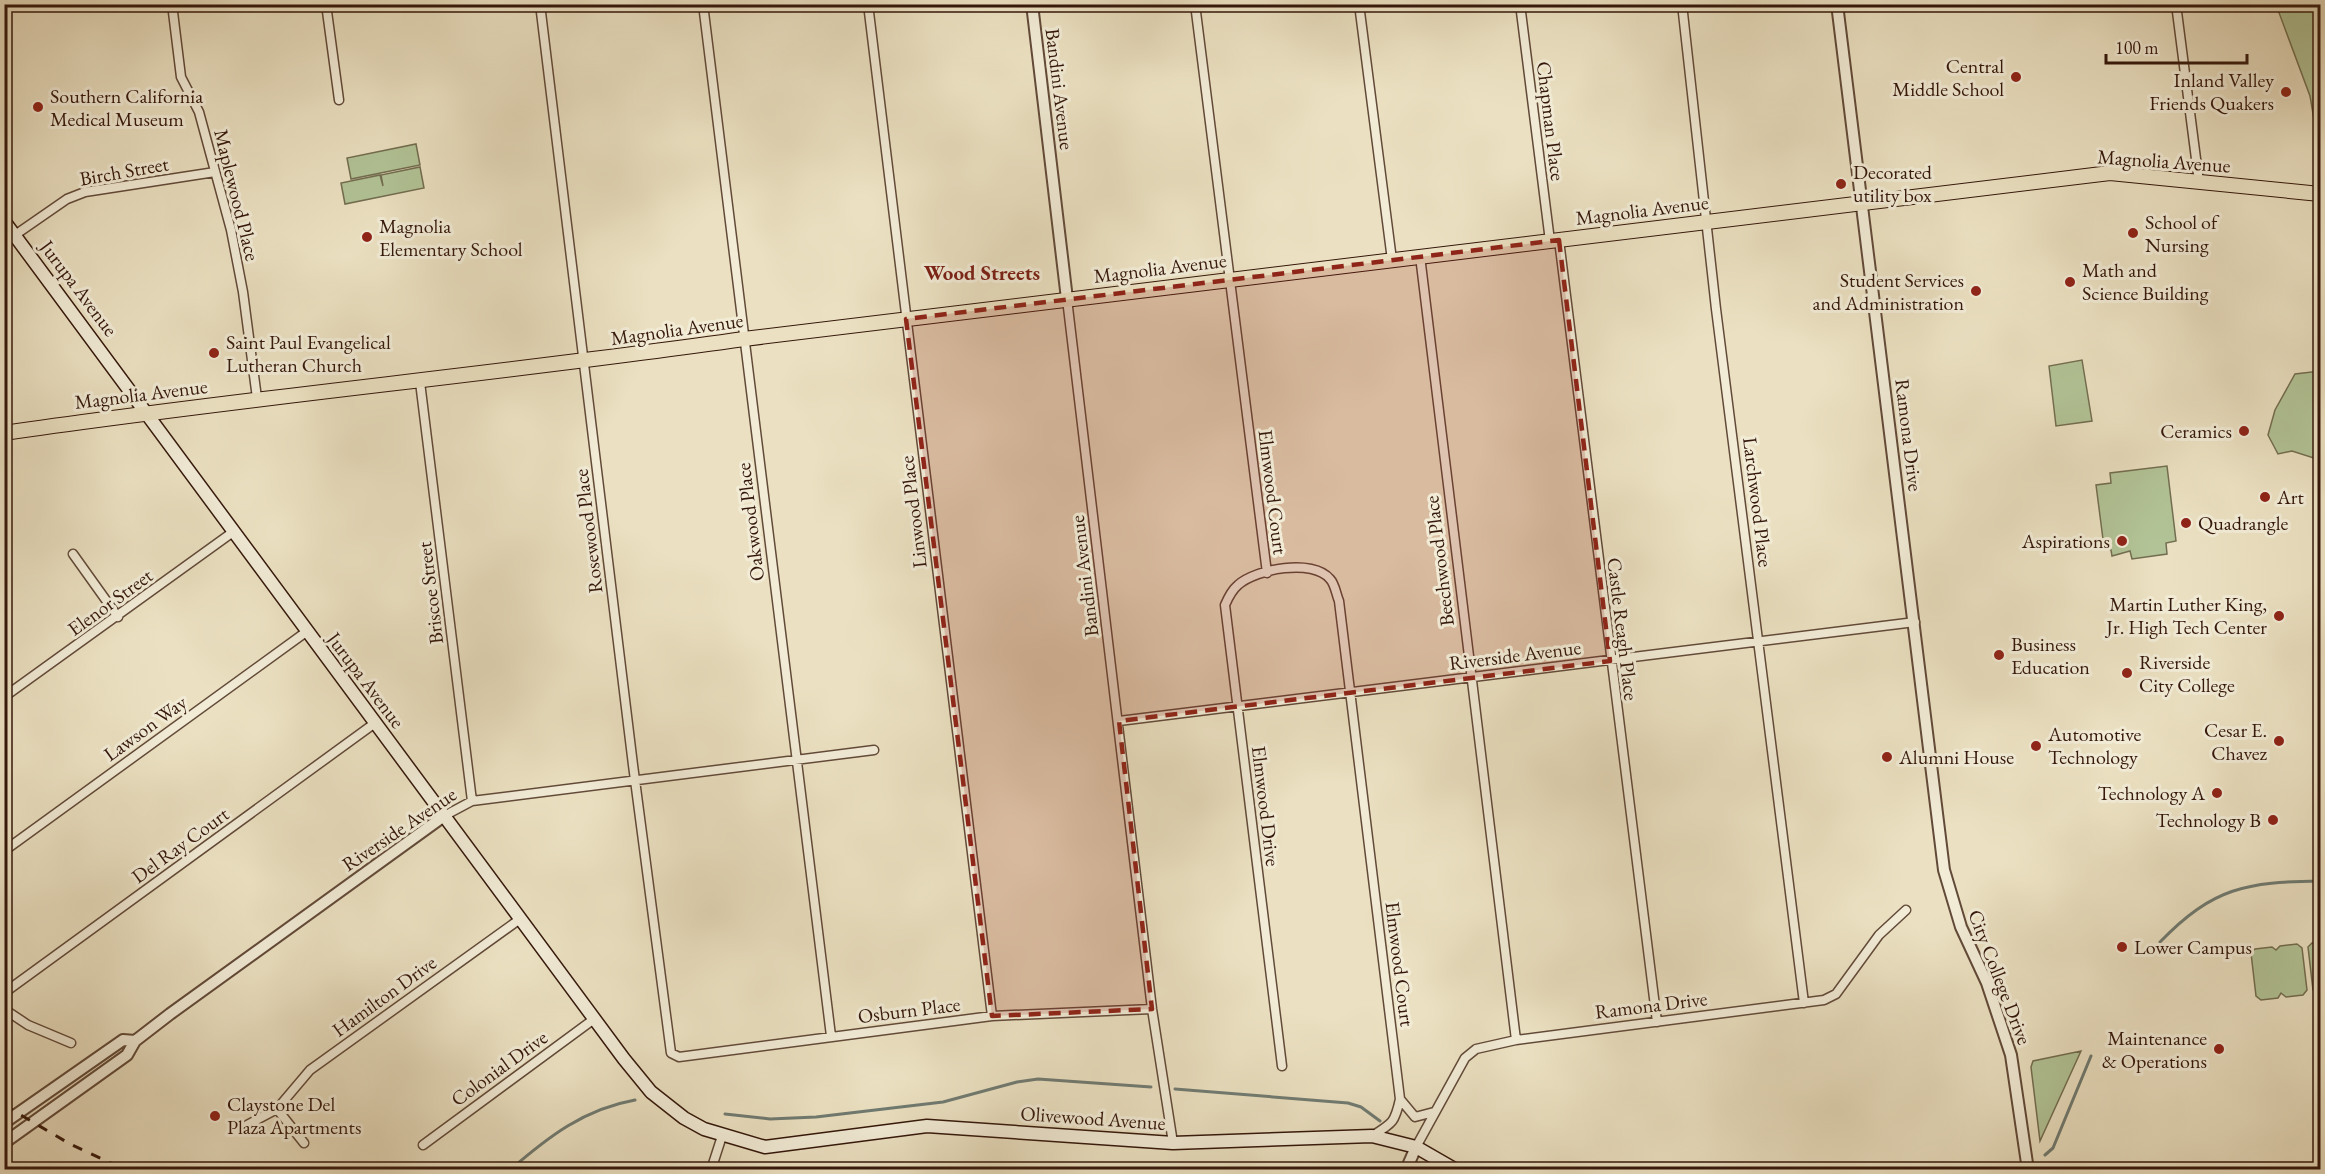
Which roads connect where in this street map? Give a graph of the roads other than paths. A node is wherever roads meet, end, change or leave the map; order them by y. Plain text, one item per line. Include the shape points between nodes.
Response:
1 (172, 4) edge
2 (344, 4) edge
3 (540, 4) edge
4 (703, 4) edge
5 (868, 4) edge
6 (1032, 4) edge
7 (1195, 4) edge
8 (1359, 4) edge
9 (1520, 4) edge
10 (1682, 4) edge
11 (1837, 4) edge
12 (2176, 4) edge
13 (327, 5) edge
14 (339, 100) dead end
15 (215, 172) junction
16 (2199, 182) junction
17 (2320, 194) edge
18 (1861, 202) junction
19 (4, 221) edge
20 (1708, 221) junction
21 (15, 236) junction
22 (1555, 240) junction
23 (1420, 256) junction
24 (1392, 260) junction
25 (1229, 280) junction
26 (1067, 299) junction
27 (906, 319) junction
28 (744, 339) junction
29 (584, 362) junction
30 (420, 381) junction
31 (257, 399) junction
32 (147, 412) junction
33 (4, 433) edge
34 (233, 531) junction
35 (73, 554) dead end
36 (1267, 573) junction
37 (118, 616) junction
38 (1914, 622) junction
39 (306, 632) junction
40 (1760, 642) junction
41 (1611, 661) junction
42 (1470, 679) junction
43 (1349, 692) junction
44 (4, 697) edge
45 (1237, 708) junction
46 (1119, 720) junction
47 (375, 723) junction
48 (874, 750) dead end
49 (796, 760) junction
50 (635, 781) junction
51 (472, 801) junction
52 (444, 816) junction
53 (4, 851) edge
54 (1944, 870) joint
55 (1906, 910) dead end
56 (520, 919) junction
57 (4, 993) edge
58 (1804, 1003) junction
59 (4, 1009) edge
60 (1152, 1009) junction
61 (992, 1016) junction
62 (594, 1019) junction
63 (1657, 1022) junction
64 (831, 1036) junction
65 (1516, 1040) junction
66 (135, 1041) junction
67 (71, 1044) dead end
68 (671, 1053) joint
69 (1282, 1066) dead end
70 (1400, 1099) junction
71 (277, 1109) junction
72 (1434, 1112) junction
73 (4, 1124) edge
74 (247, 1125) dead end
75 (723, 1136) junction
76 (1372, 1136) junction
77 (4, 1143) edge
78 (304, 1143) dead end
79 (1173, 1143) junction
80 (423, 1145) dead end
81 (1416, 1147) junction
82 (711, 1170) edge
83 (1406, 1170) edge
84 (1456, 1170) edge
85 (2028, 1170) edge

1 - 15 street, Maplewood Place via 182,77 199,112
2 - 13 street
3 - 29 street, Rosewood Place
4 - 28 street, Oakwood Place
5 - 27 street, Linwood Place
6 - 26 street, Bandini Avenue
7 - 25 street, Elmwood Court
8 - 24 street
9 - 22 street, Chapman Place
10 - 20 street, Larchwood Place
11 - 18 street, Ramona Drive
12 - 16 street
13 - 14 street
15 - 21 street, Birch Street via 86,192 67,199
15 - 31 street, Maplewood Place via 243,292
16 - 17 main road, Magnolia Avenue
16 - 18 main road, Magnolia Avenue via 2110,173
18 - 20 main road, Magnolia Avenue
18 - 38 street, Ramona Drive
19 - 21 main road, Jurupa Avenue
20 - 22 main road, Magnolia Avenue
20 - 40 street, Larchwood Place
21 - 32 main road, Jurupa Avenue
22 - 23 main road, Magnolia Avenue
22 - 41 street, Castle Reagh Place
23 - 24 main road, Magnolia Avenue
23 - 42 street, Beechwood Place
24 - 25 main road, Magnolia Avenue
25 - 26 main road, Magnolia Avenue
25 - 36 street, Elmwood Court
26 - 27 main road, Magnolia Avenue
26 - 46 street, Bandini Avenue
27 - 28 main road, Magnolia Avenue
27 - 61 street, Linwood Place
28 - 29 main road, Magnolia Avenue
28 - 49 street, Oakwood Place
29 - 30 main road, Magnolia Avenue
29 - 50 street, Rosewood Place
30 - 31 main road, Magnolia Avenue
30 - 51 street, Briscoe Street
31 - 32 main road, Magnolia Avenue
32 - 33 main road, Magnolia Avenue
32 - 34 main road, Jurupa Avenue
34 - 37 street, Elenor Street
34 - 39 main road, Jurupa Avenue
35 - 37 street
36 - 43 street, Elmwood Court via 1304,566 1331,580 1339,601
36 - 45 street, Elmwood Drive via 1239,584 1225,605
37 - 44 street, Elenor Street
38 - 40 street, Riverside Avenue
38 - 54 street, Ramona Drive
39 - 47 main road, Jurupa Avenue
39 - 53 street, Lawson Way
40 - 41 street, Riverside Avenue
40 - 58 street, Larchwood Place
41 - 42 street, Riverside Avenue
41 - 63 street, Castle Reagh Place
42 - 43 street, Riverside Avenue
42 - 65 street, Beechwood Place
43 - 45 street, Riverside Avenue
43 - 70 street, Elmwood Court
45 - 46 street, Riverside Avenue
45 - 69 street, Elmwood Drive
46 - 60 street, Bandini Avenue
47 - 52 main road, Jurupa Avenue
47 - 57 street, Del Ray Court
48 - 49 street, Riverside Avenue
49 - 50 street, Riverside Avenue
49 - 64 street, Oakwood Place
50 - 51 street, Riverside Avenue
50 - 68 street, Rosewood Place
51 - 52 street, Riverside Avenue
52 - 56 main road, Jurupa Avenue
52 - 66 street, Riverside Avenue
54 - 85 street, City College Drive via 1961,927 1987,983 2009,1048
55 - 58 street, Ramona Drive via 1879,935 1836,994
56 - 62 main road, Jurupa Avenue
56 - 71 street, Hamilton Drive via 309,1070
58 - 63 street, Ramona Drive
59 - 67 street via 28,1025
60 - 61 street, Osburn Place
60 - 79 street, Bandini Avenue
61 - 64 street, Osburn Place
62 - 75 main road, Jurupa Avenue via 662,1102 684,1118
62 - 80 street, Colonial Drive
63 - 65 street, Ramona Drive
64 - 68 street, Osburn Place via 679,1056
65 - 72 street, Ramona Drive via 1486,1045 1469,1054
66 - 73 street, Riverside Avenue via 123,1040
66 - 77 street, Riverside Avenue via 127,1055
70 - 72 street via 1415,1117
70 - 76 street via 1392,1124
71 - 74 street, Hamilton Drive
71 - 78 street
72 - 81 street, Ramona Drive
75 - 79 main road, Olivewood Avenue via 765,1148 927,1126
75 - 82 street
76 - 79 main road, Olivewood Avenue
76 - 81 main road, Olivewood Avenue
81 - 83 street
81 - 84 main road, Olivewood Avenue

